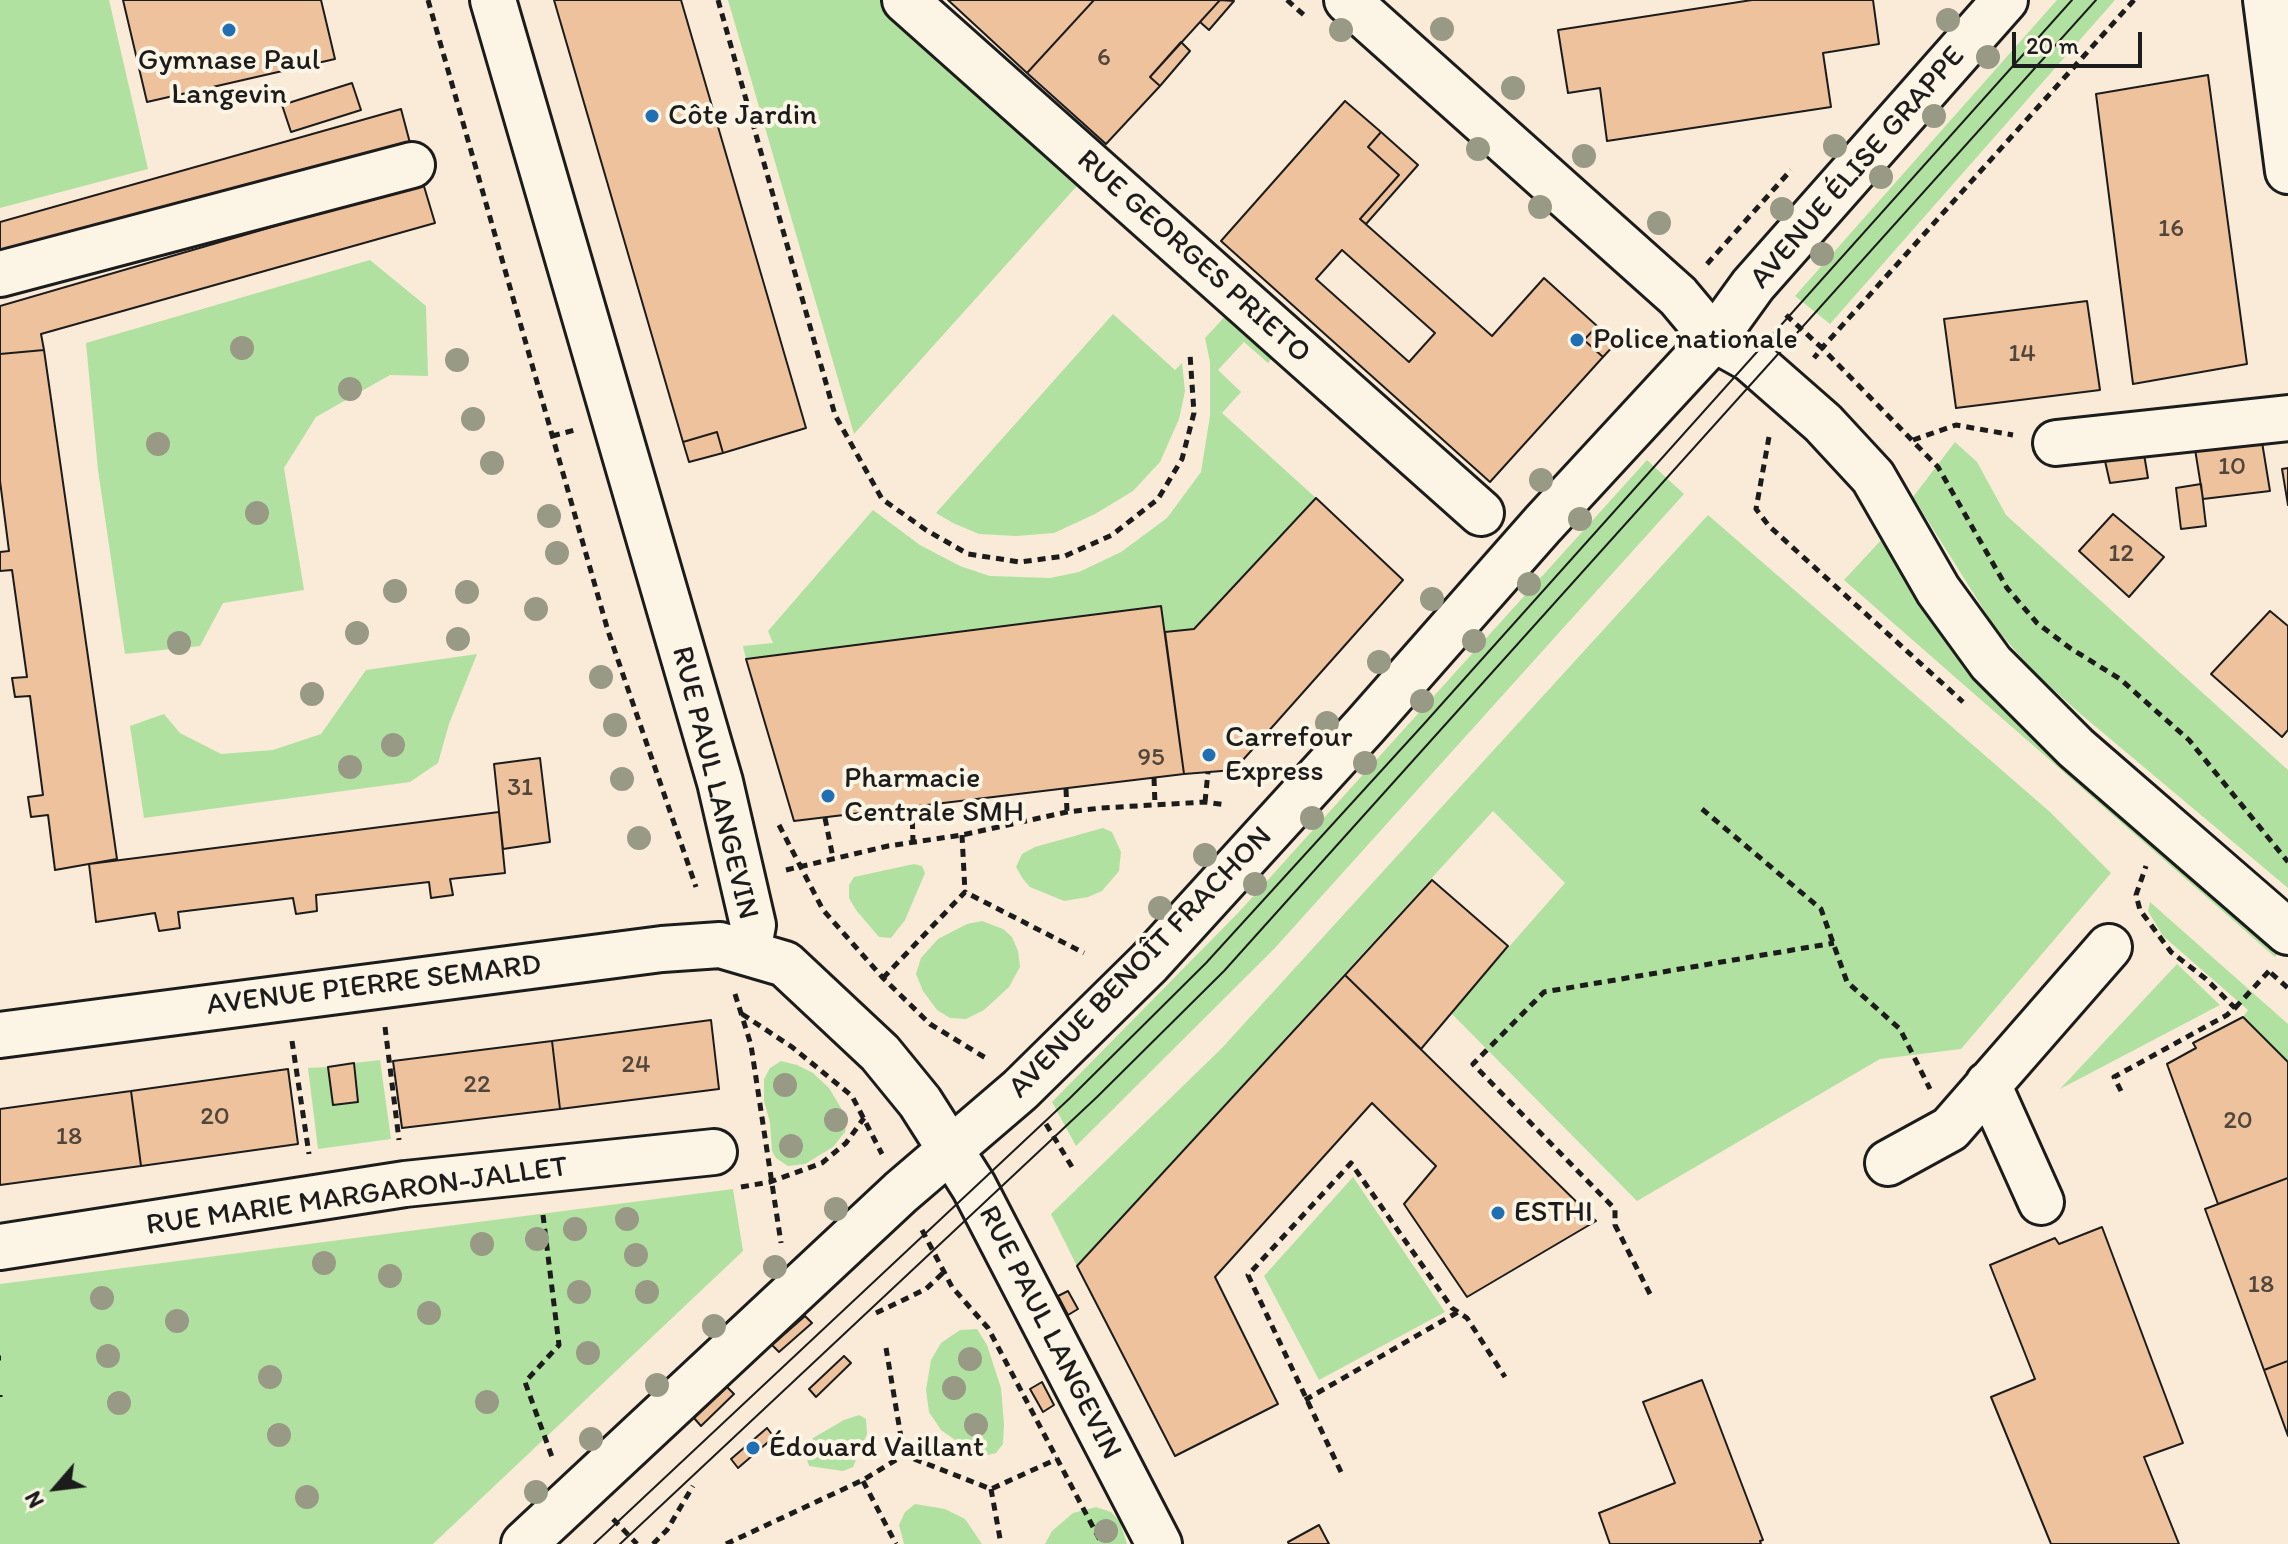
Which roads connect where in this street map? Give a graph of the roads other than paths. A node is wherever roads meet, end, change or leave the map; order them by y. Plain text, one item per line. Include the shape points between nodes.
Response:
1 (493, 0) edge
2 (905, 0) edge
3 (1347, 0) edge
4 (2005, 0) edge
5 (2266, 0) edge
6 (412, 165) dead end
7 (2288, 171) edge
8 (0, 274) edge
9 (1714, 339) junction
10 (2288, 418) edge
11 (2056, 443) road end
12 (1481, 513) dead end
13 (2288, 932) edge
14 (2109, 947) dead end
15 (734, 948) junction
16 (0, 1035) edge
17 (1988, 1084) junction
18 (951, 1151) junction
19 (714, 1152) road end
20 (1888, 1163) dead end
21 (2041, 1202) dead end
22 (0, 1247) edge
23 (524, 1544) edge
24 (1159, 1544) edge

1 - 15 street, RUE PAUL LANGEVIN via 720,782 753,925
2 - 12 street, RUE GEORGES PRIETO
3 - 9 street via 1678,296
4 - 9 street, AVENUE ÉLISE GRAPPE via 1753,285
5 - 7 street
6 - 8 street
9 - 13 street via 1750,359 1823,423 1873,477 1938,590 1991,663 2076,748
9 - 18 street, AVENUE BENOÎT FRACHON via 1149,963
10 - 11 street
14 - 17 street
15 - 16 street, AVENUE PIERRE SEMARD via 662,949
15 - 18 street, RUE PAUL LANGEVIN via 785,964 880,1053
17 - 20 street via 1950,1129
17 - 21 street
18 - 23 street, AVENUE BENOÎT FRACHON
18 - 24 street, RUE PAUL LANGEVIN
19 - 22 street, RUE MARIE MARGARON-JALLET via 405,1184

